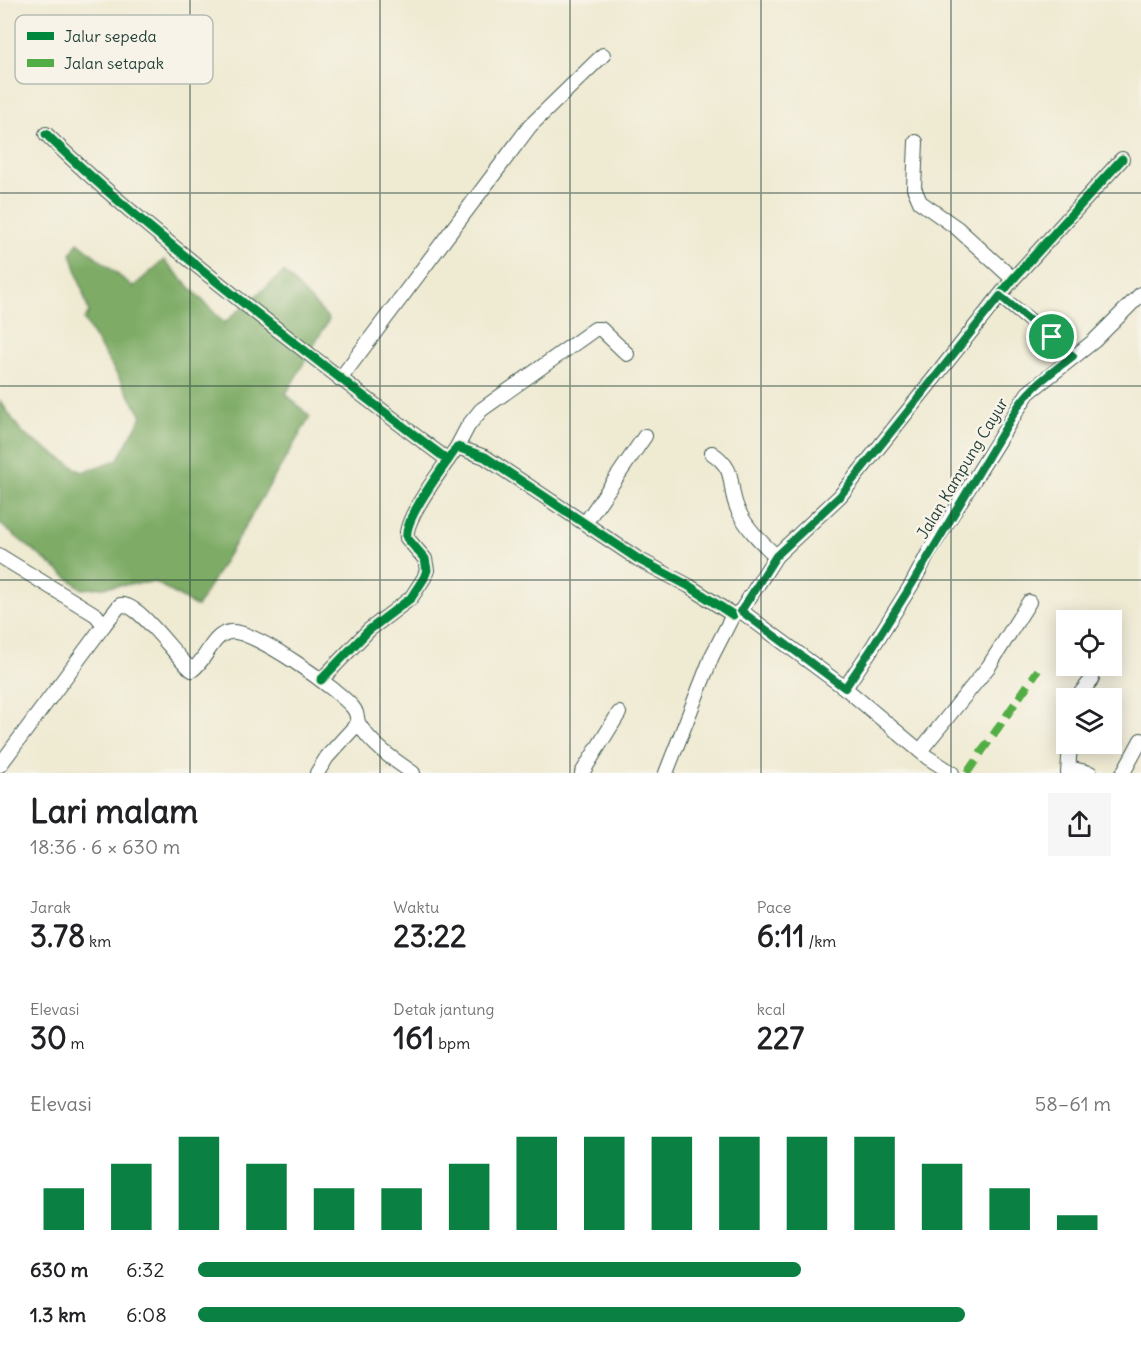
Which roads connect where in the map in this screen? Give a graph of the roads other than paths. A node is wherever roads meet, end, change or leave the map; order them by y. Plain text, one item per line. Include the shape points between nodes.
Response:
1 (603, 55) dead end
2 (46, 134) dead end
3 (916, 142) dead end
4 (1122, 159) dead end
5 (1013, 279) junction
6 (1141, 294) edge
7 (1000, 296) junction
8 (627, 354) dead end
9 (1073, 356) junction
10 (340, 379) junction
11 (645, 436) dead end
12 (457, 447) junction
13 (712, 453) dead end
14 (448, 460) junction
15 (586, 522) junction
16 (0, 556) edge
17 (776, 556) junction
18 (1029, 602) dead end
19 (737, 613) junction
20 (105, 625) junction
21 (1092, 679) dead end
22 (321, 681) junction
23 (845, 688) junction
24 (1085, 688) edge
25 (619, 713) dead end
26 (358, 723) junction
27 (1141, 740) edge
28 (920, 751) junction
29 (1070, 754) edge
30 (0, 765) edge
31 (1069, 770) edge
32 (317, 773) edge
33 (413, 773) edge
34 (582, 773) edge
35 (666, 773) edge
36 (952, 773) edge
37 (1090, 773) edge
38 (1123, 773) edge

1 - 10 street via 530,126
2 - 10 street via 117,200
3 - 5 street via 914,188 920,202 957,228
4 - 5 street
5 - 7 street
6 - 9 street, Jalan Kampung Cayur via 1094,341
7 - 9 street
7 - 17 street via 840,496
8 - 12 street via 601,329 595,329 481,410
9 - 23 street, Jalan Kampung Cayur via 1035,386 1019,405
10 - 14 street
11 - 15 street
12 - 14 street
12 - 15 street via 486,457
13 - 17 street via 728,468 736,506 744,521
14 - 22 street via 413,514 406,534 425,559 424,578 411,598 369,630
15 - 19 street via 638,559
16 - 20 street via 96,615
17 - 19 street
18 - 28 street via 988,666
19 - 23 street
19 - 35 street via 712,656
20 - 22 street via 120,605 130,606 192,670 218,638 237,631 273,648
20 - 30 street
21 - 24 street
22 - 26 street via 356,711
23 - 28 street
25 - 34 street
26 - 32 street
26 - 33 street via 380,750
27 - 38 street
28 - 36 street
29 - 31 street
31 - 37 street

